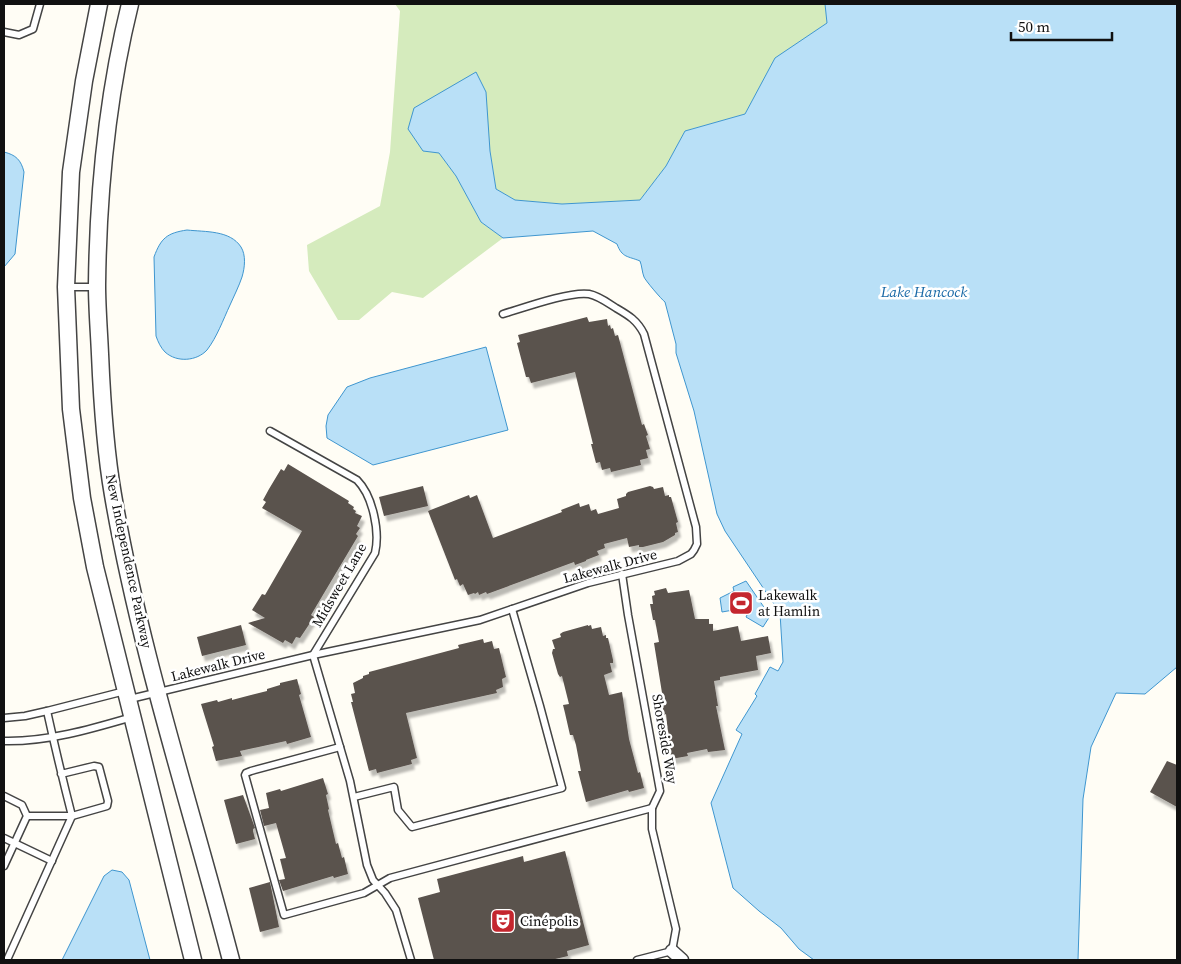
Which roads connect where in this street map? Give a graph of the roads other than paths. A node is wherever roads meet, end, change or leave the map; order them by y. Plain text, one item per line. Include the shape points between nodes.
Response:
1 (40, 4) edge
2 (99, 4) edge
3 (130, 4) edge
4 (4, 32) edge
5 (66, 287) junction
6 (97, 287) junction
7 (502, 314) dead end
8 (270, 431) dead end
9 (622, 574) junction
10 (512, 609) junction
11 (313, 655) junction
12 (157, 692) junction
13 (127, 695) junction
14 (47, 711) junction
15 (133, 716) junction
16 (4, 718) edge
17 (52, 737) junction
18 (4, 741) edge
19 (340, 747) junction
20 (61, 774) junction
21 (4, 796) edge
22 (354, 797) junction
23 (652, 808) junction
24 (27, 816) junction
25 (72, 816) junction
26 (4, 838) edge
27 (14, 843) junction
28 (52, 861) junction
29 (4, 866) edge
30 (378, 885) junction
31 (672, 951) junction
32 (7, 960) edge
33 (193, 960) edge
34 (231, 960) edge
35 (411, 960) edge
36 (637, 960) edge
37 (682, 960) edge

1 - 4 lane via 33,30 19,35
2 - 5 street via 71,172
3 - 6 street, New Independence Parkway via 113,92 100,201
5 - 6 lane
5 - 13 street via 71,409 82,498 95,567
6 - 12 street, New Independence Parkway via 102,406 112,493
7 - 9 lane, Lakewalk Drive via 568,296 590,294 631,317 644,334 696,527 697,544 685,558
8 - 11 lane, Midsweet Lane via 357,480 367,492 376,526 374,553
9 - 10 lane, Lakewalk Drive
9 - 23 lane, Shoreside Way via 660,792
10 - 11 lane, Lakewalk Drive via 466,624
10 - 22 lane via 562,788 412,827 398,810 394,787
11 - 12 lane, Lakewalk Drive
11 - 19 lane
12 - 13 lane, Lakewalk Drive
12 - 34 street, New Independence Parkway
13 - 14 lane, Lakewalk Drive
13 - 15 street
14 - 16 lane, Lakewalk Drive
14 - 17 lane
15 - 17 lane
15 - 33 street
17 - 18 lane
17 - 20 lane
19 - 22 lane
19 - 30 lane via 245,775 284,915 364,893
20 - 25 lane
20 - 25 lane via 94,766 100,769 107,806
21 - 24 lane via 22,805
22 - 30 lane via 367,865
23 - 30 lane via 390,878
23 - 31 lane, Shoreside Way via 652,829 676,929
24 - 25 lane
24 - 27 lane
25 - 28 lane
26 - 27 lane
27 - 28 lane
27 - 29 lane
28 - 32 lane
30 - 35 lane via 396,910
31 - 36 lane
31 - 37 street

